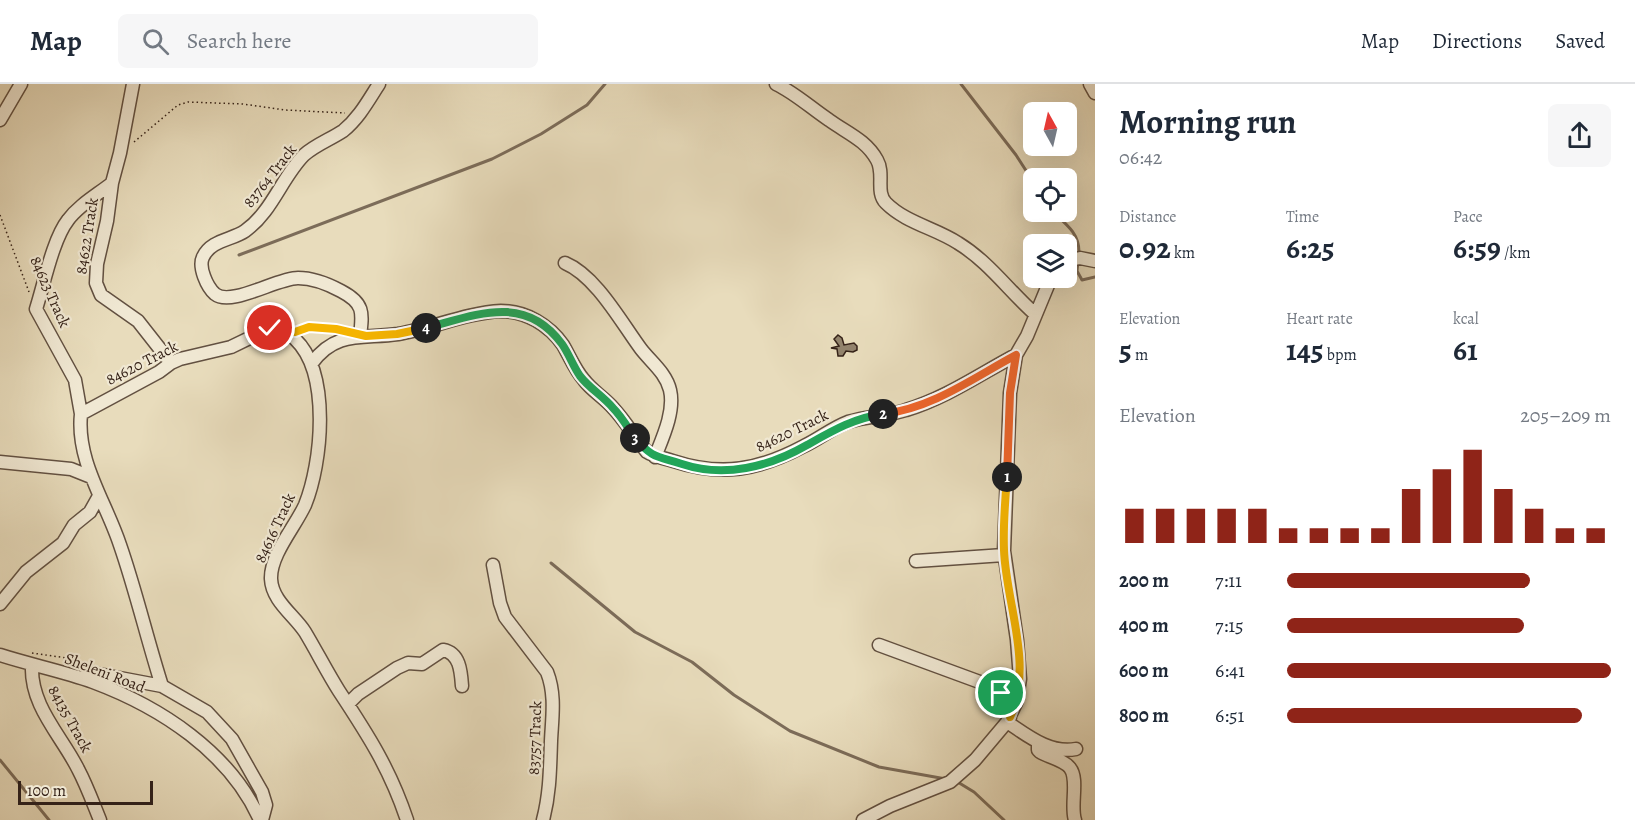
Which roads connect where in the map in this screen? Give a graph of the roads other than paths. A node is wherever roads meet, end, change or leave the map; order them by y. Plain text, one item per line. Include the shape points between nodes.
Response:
1 (21, 84) edge
2 (133, 84) edge
3 (379, 84) edge
4 (776, 84) edge
5 (1090, 84) edge
6 (1095, 93) edge
7 (0, 120) edge
8 (112, 183) junction
9 (1077, 259) edge
10 (1095, 261) edge
11 (565, 263) dead end
12 (1047, 288) edge
13 (1035, 314) junction
14 (284, 332) joint
15 (360, 336) junction
16 (1016, 355) junction
17 (171, 363) junction
18 (312, 363) junction
19 (81, 414) junction
20 (655, 457) junction
21 (0, 462) edge
22 (91, 477) junction
23 (99, 496) junction
24 (1004, 555) junction
25 (916, 561) dead end
26 (493, 565) dead end
27 (0, 603) edge
28 (879, 645) dead end
29 (0, 654) edge
30 (32, 665) junction
31 (88, 672) dead end
32 (162, 686) junction
33 (462, 686) dead end
34 (348, 704) junction
35 (1009, 720) junction
36 (1038, 742) junction
37 (1076, 749) dead end
38 (100, 820) edge
39 (261, 820) edge
40 (407, 820) edge
41 (543, 820) edge
42 (863, 820) edge
43 (1075, 820) edge

1 - 7 street
2 - 8 street, 84622 Track
3 - 15 street, 83764 Track via 354,121 305,154 245,231 208,250 202,259 213,292 224,298 288,279 313,279 326,284 358,303
4 - 13 street via 870,150 881,171 880,193 884,202 957,242 993,270
5 - 6 street
8 - 17 street, 84622 Track via 97,264 98,290 138,321
8 - 19 street, 84623 Track via 78,210 59,234 36,309 75,380
9 - 10 street
11 - 20 street via 595,287 660,369 670,388 670,410
12 - 13 street
13 - 16 street
14 - 17 street, 84620 Track via 270,328 231,347
14 - 18 street, 84616 Track via 294,338
15 - 18 street via 327,346
15 - 20 street, 84620 Track via 397,334 486,313 517,312 527,316 539,321 562,344 586,383
16 - 20 street, 84620 Track via 932,401 847,423 759,466 704,469
16 - 24 street via 1010,393
17 - 19 street, 84620 Track
18 - 34 street, 84616 Track via 319,420 311,485 271,572 271,583
19 - 22 street via 80,430
21 - 22 street via 71,469
22 - 23 street
23 - 27 street via 63,543 26,572
23 - 32 street via 123,552
24 - 25 street
24 - 35 street via 1020,679
26 - 41 street, 83757 Track via 505,617 550,680 554,703 550,790
28 - 35 street via 996,688 1005,700
29 - 30 street, Sheleni Road
30 - 38 street, 84135 Track via 34,692 40,706 79,770
30 - 39 street, Sheleni Road via 130,697 190,735 237,782
31 - 32 street
32 - 39 street via 207,712 232,739 265,799
33 - 34 street via 458,663 443,650 422,664 408,663 397,668
34 - 40 street, 84616 Track via 386,766
35 - 36 street
35 - 42 street via 950,782
36 - 37 street via 1057,749
36 - 43 street via 1040,752 1071,769

